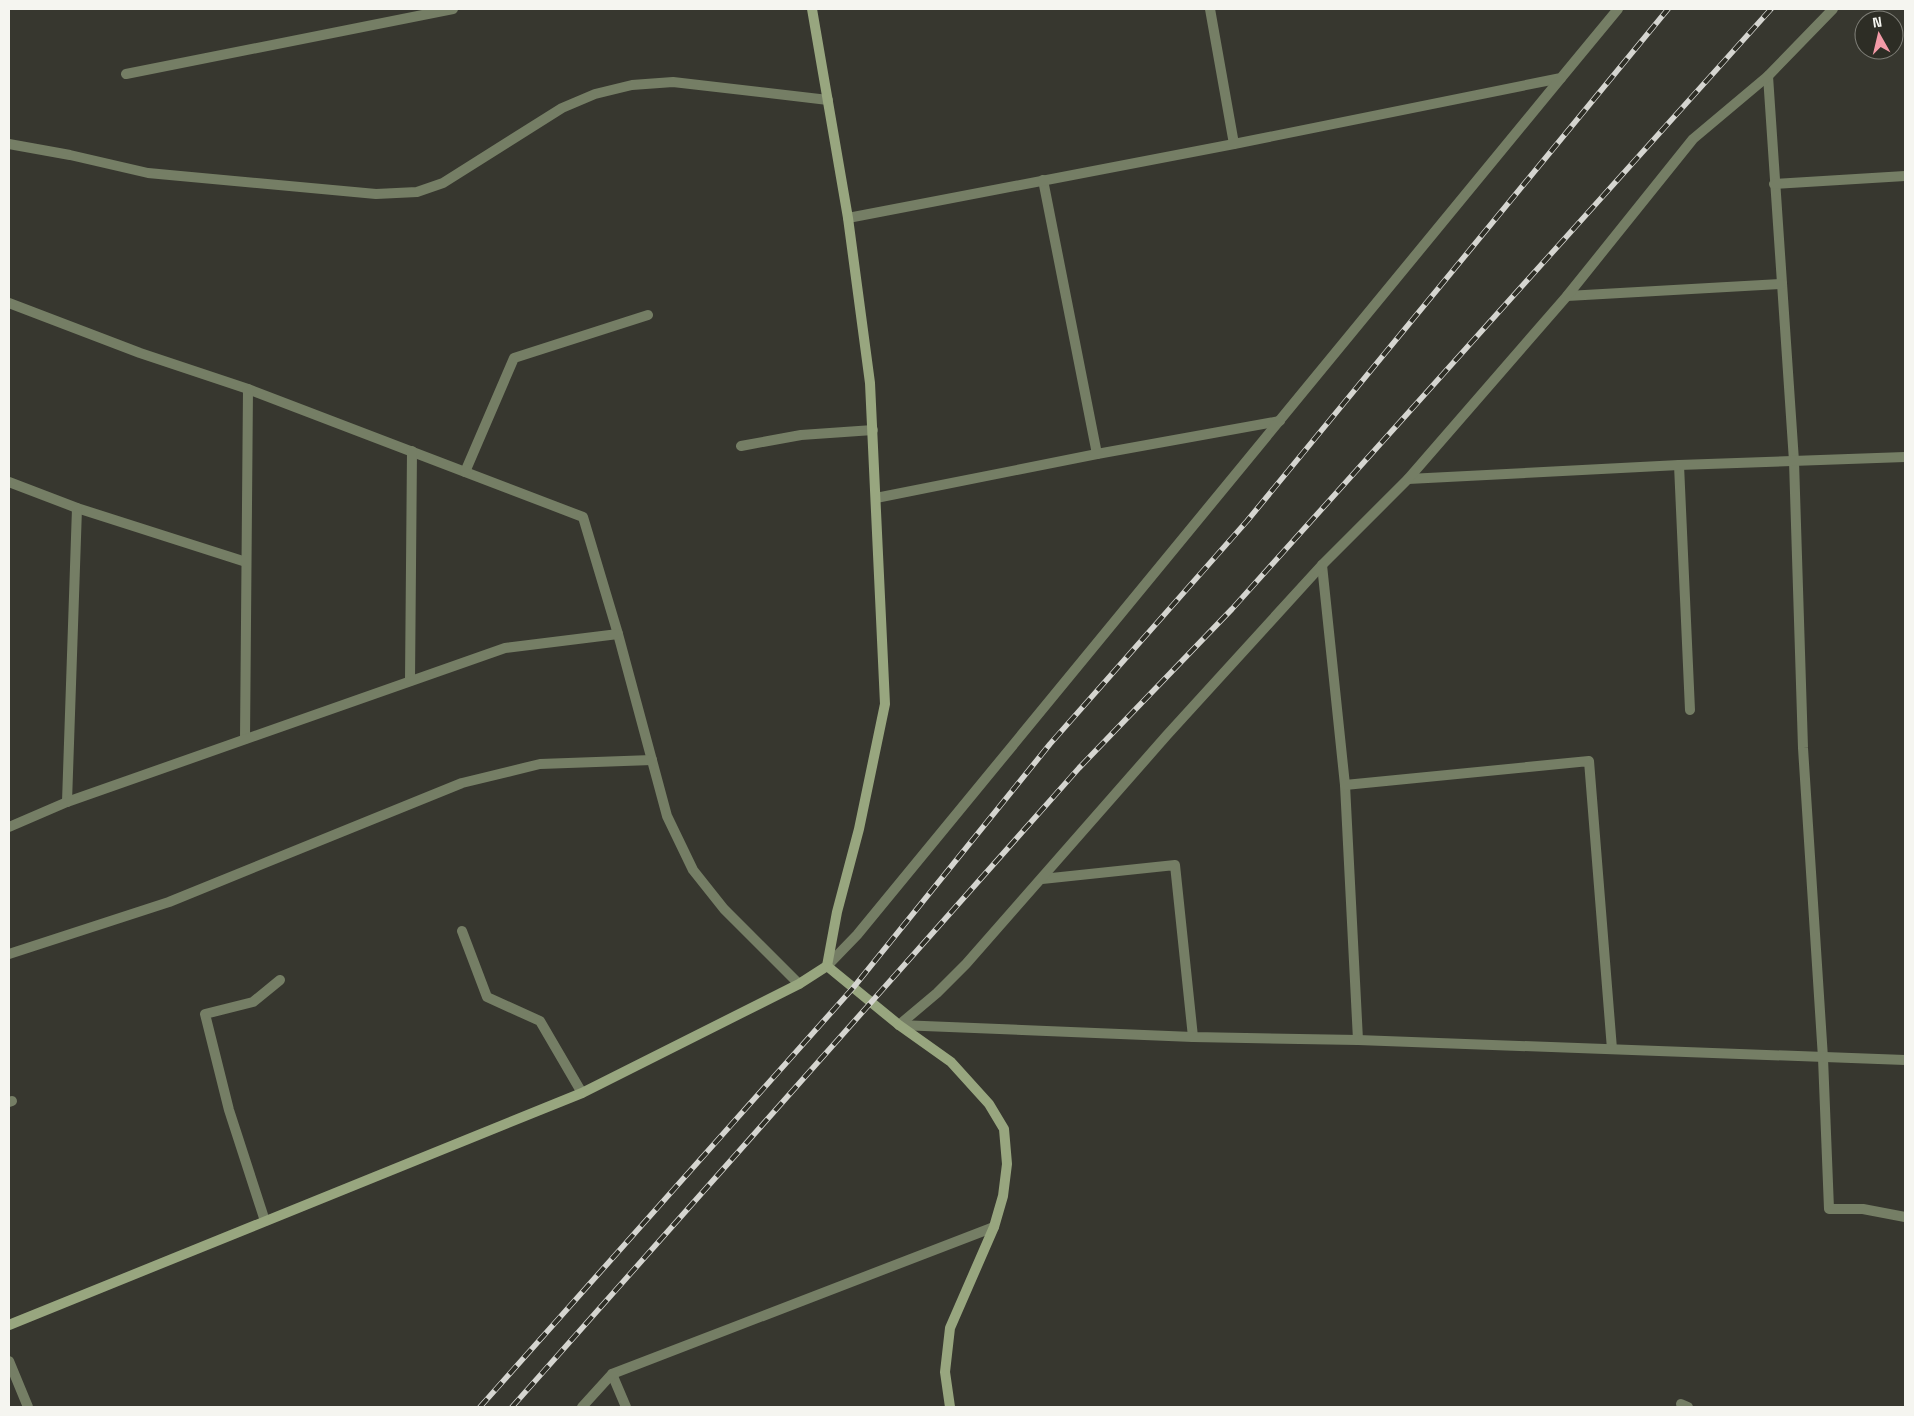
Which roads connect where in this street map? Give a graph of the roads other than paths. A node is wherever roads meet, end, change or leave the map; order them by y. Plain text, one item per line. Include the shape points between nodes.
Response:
1 (453, 9) edge
2 (812, 9) edge
3 (1210, 9) edge
4 (1618, 9) edge
5 (1833, 9) edge
6 (126, 74) dead end
7 (1768, 76) junction
8 (1561, 78) junction
9 (828, 100) junction
10 (9, 144) edge
11 (1234, 144) junction
12 (1905, 176) edge
13 (1044, 180) junction
14 (1774, 184) junction
15 (848, 218) junction
16 (1782, 284) junction
17 (1567, 296) junction
18 (9, 303) edge
19 (648, 315) dead end
20 (248, 390) junction
21 (1280, 421) junction
22 (873, 430) junction
23 (741, 446) dead end
24 (412, 451) junction
25 (1097, 454) junction
26 (1905, 457) edge
27 (1794, 461) junction
28 (1679, 465) junction
29 (464, 472) junction
30 (1408, 479) junction
31 (9, 482) edge
32 (876, 498) junction
33 (77, 508) junction
34 (246, 562) junction
35 (1322, 565) junction
36 (618, 634) junction
37 (410, 681) junction
38 (1690, 710) dead end
39 (245, 739) junction
40 (652, 760) junction
41 (1345, 785) junction
42 (67, 802) junction
43 (9, 827) edge
44 (1042, 879) junction
45 (462, 931) dead end
46 (9, 954) edge
47 (827, 966) junction
48 (280, 980) dead end
49 (799, 984) junction
50 (899, 1025) junction
51 (1193, 1037) junction
52 (1358, 1040) junction
53 (1612, 1048) junction
54 (1823, 1058) junction
55 (1905, 1060) edge
56 (582, 1093) junction
57 (1905, 1217) edge
58 (265, 1221) junction
59 (994, 1227) junction
60 (9, 1325) edge
61 (9, 1361) edge
62 (612, 1374) junction
63 (28, 1407) edge
64 (582, 1407) edge
65 (626, 1407) edge
66 (950, 1407) edge

1 - 6 street
2 - 9 street
3 - 11 street
4 - 8 street
5 - 7 street
7 - 14 street
7 - 17 street via 1693,140
8 - 11 street
8 - 21 street
9 - 10 street via 673,82 632,85 595,94 562,108 444,183 417,192 376,194 148,173
9 - 15 street
11 - 13 street
12 - 14 street
13 - 15 street
13 - 25 street
14 - 16 street
15 - 22 street via 870,383
16 - 17 street
16 - 27 street
17 - 30 street
18 - 20 street
19 - 29 street via 514,358
20 - 24 street
20 - 34 street
21 - 25 street
21 - 47 street via 857,936
22 - 23 street via 801,435
22 - 32 street
24 - 29 street
24 - 37 street
25 - 32 street
26 - 27 street
27 - 28 street
27 - 54 street via 1803,748
28 - 30 street
28 - 38 street
29 - 36 street via 583,517
30 - 35 street
31 - 33 street
32 - 47 street via 885,704
33 - 34 street
33 - 42 street
34 - 39 street
35 - 41 street
35 - 44 street via 1167,735
36 - 37 street via 505,648
36 - 40 street
37 - 39 street
39 - 42 street
40 - 46 street via 540,764 462,783 169,902
40 - 49 street via 667,816 693,870 724,909
41 - 52 street
41 - 53 street via 1589,761
42 - 43 street
44 - 50 street via 966,964
44 - 51 street via 1175,865
45 - 56 street via 487,997 540,1021
47 - 49 street
47 - 50 street
48 - 58 street via 253,1002 205,1014 229,1110
49 - 56 street
50 - 51 street
50 - 59 street via 951,1062 989,1104 1004,1129 1007,1164 1003,1196
51 - 52 street
52 - 53 street
53 - 54 street
54 - 55 street
54 - 57 street via 1829,1209 1863,1209
56 - 58 street
58 - 60 street
59 - 62 street
59 - 66 street via 950,1328 946,1372
61 - 63 street
62 - 64 street
62 - 65 street

